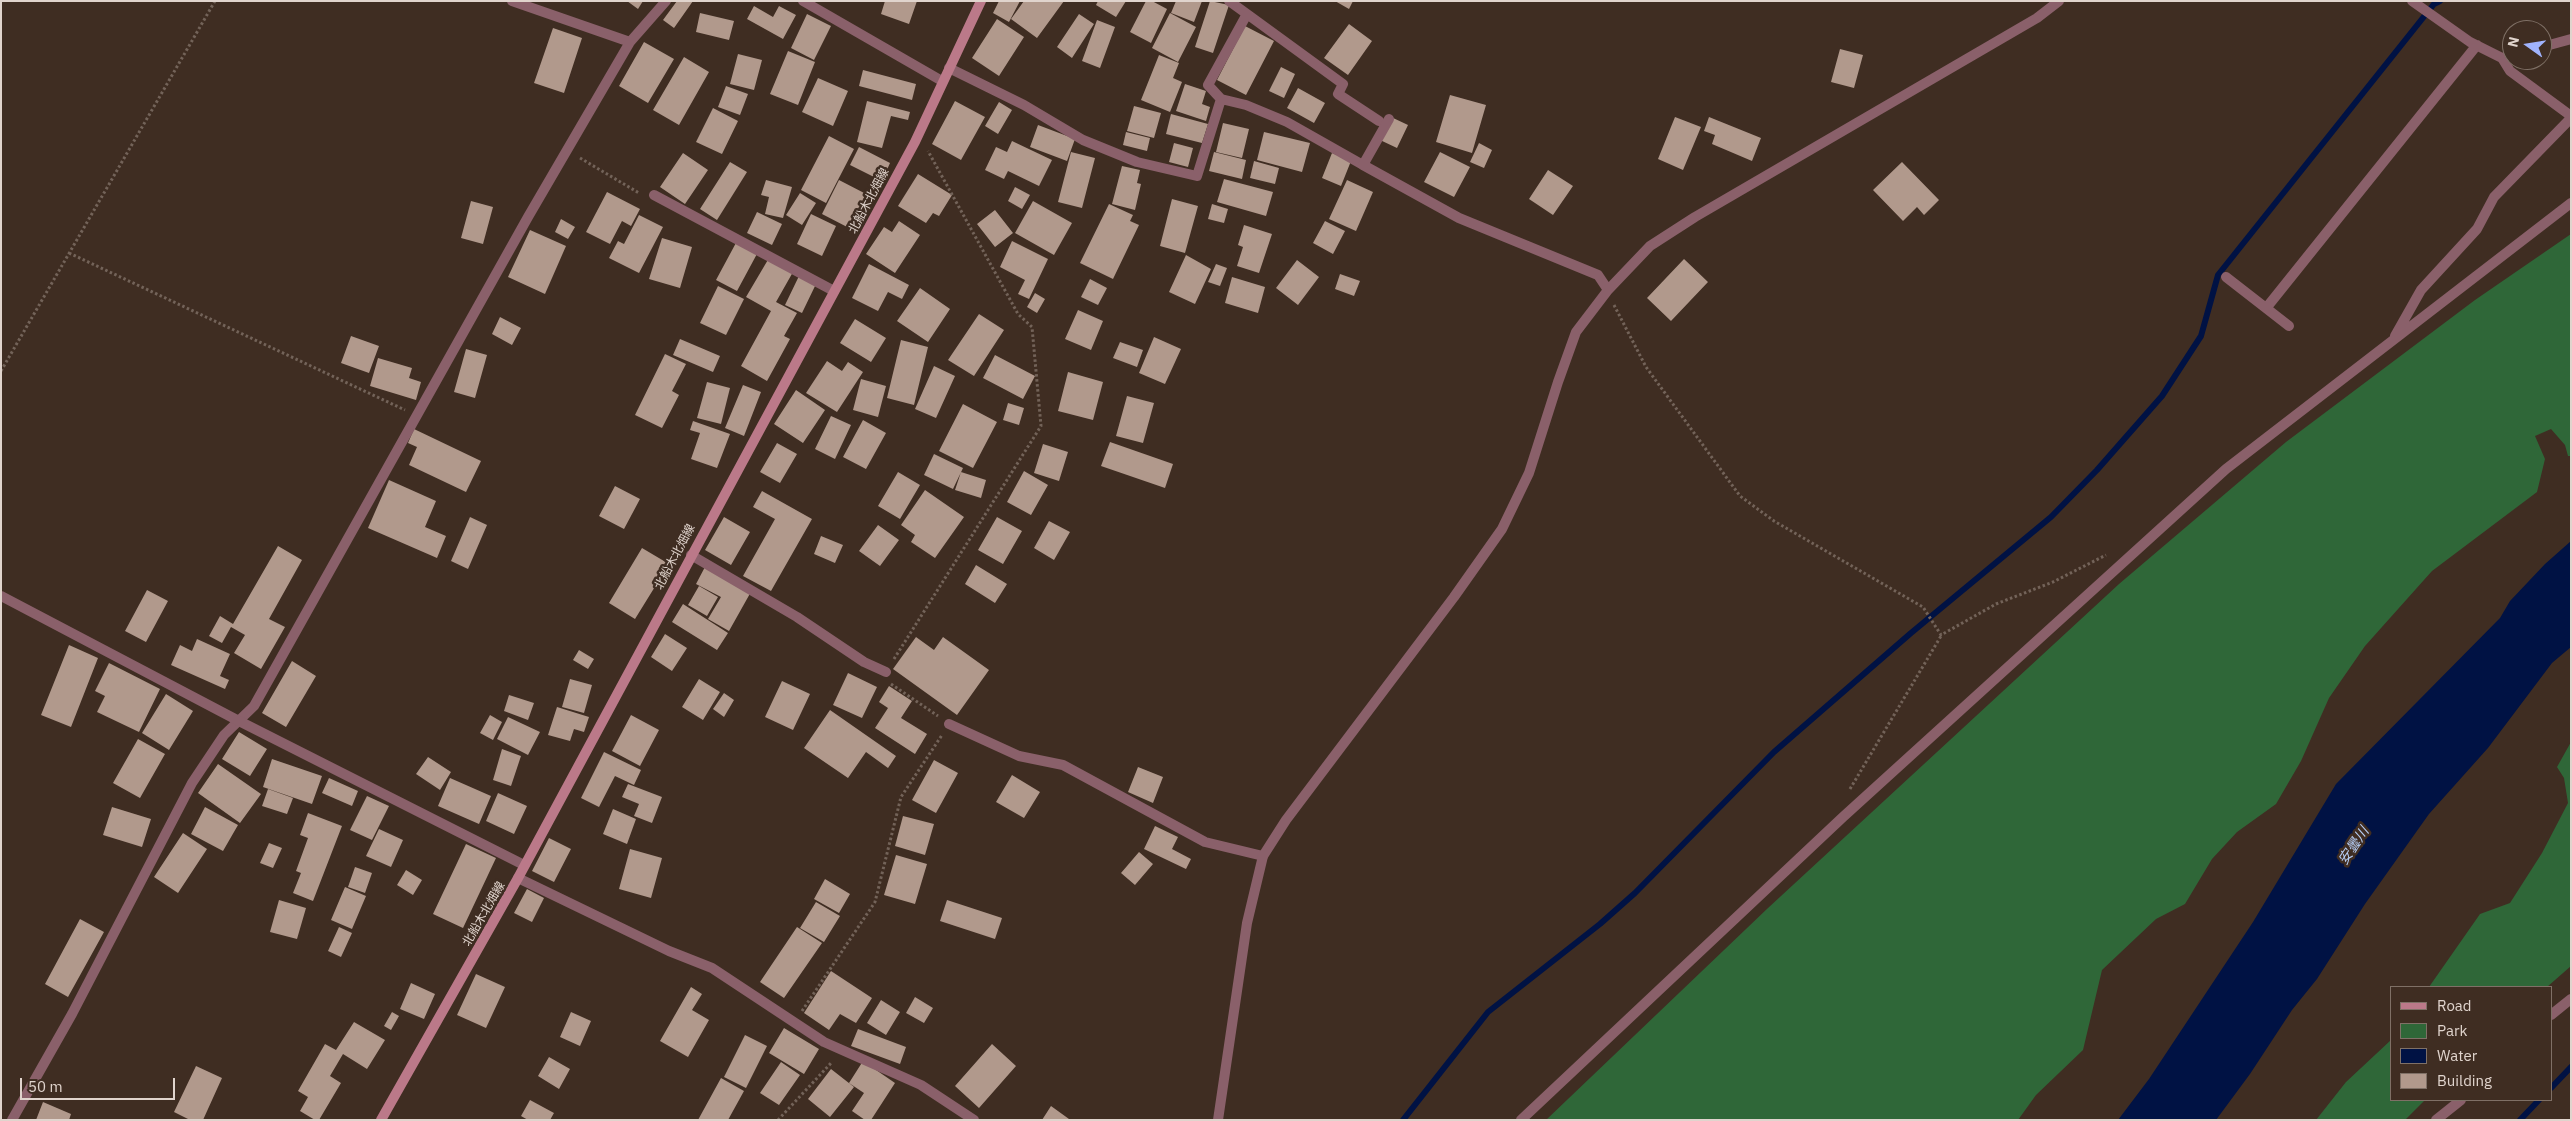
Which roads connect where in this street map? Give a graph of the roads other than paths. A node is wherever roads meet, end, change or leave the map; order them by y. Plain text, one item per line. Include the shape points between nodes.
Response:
1 (512, 1) edge
2 (666, 1) edge
3 (802, 1) edge
4 (981, 1) edge
5 (1229, 1) edge
6 (2059, 1) edge
7 (2414, 2) edge
8 (1247, 14) junction
9 (2571, 39) edge
10 (630, 42) junction
11 (2552, 44) edge
12 (2477, 45) junction
13 (2502, 54) edge
14 (949, 68) junction
15 (2510, 70) edge
16 (942, 81) junction
17 (1221, 99) junction
18 (2571, 117) edge
19 (1363, 164) junction
20 (654, 195) road end
21 (2571, 203) edge
22 (2226, 277) dead end
23 (1608, 290) junction
24 (834, 291) junction
25 (2267, 307) junction
26 (2289, 326) dead end
27 (2392, 341) junction
28 (691, 555) junction
29 (1, 596) edge
30 (886, 672) road end
31 (237, 720) junction
32 (949, 724) road end
33 (1263, 856) junction
34 (524, 866) junction
35 (518, 878) junction
36 (2571, 998) edge
37 (2552, 1014) edge
38 (2459, 1101) edge
39 (12, 1120) edge
40 (381, 1120) edge
41 (974, 1120) edge
42 (1218, 1120) edge
43 (1521, 1120) edge
44 (2436, 1120) edge

1 - 10 street
2 - 10 street
3 - 16 street
4 - 14 main road, 北船木北畑線
5 - 8 street
6 - 23 street via 2037,18 1695,217 1650,246
7 - 12 street
8 - 17 street via 1208,85
8 - 19 street via 1343,84 1338,94 1384,120
9 - 11 street
10 - 31 street via 254,706
12 - 13 street
12 - 25 street
14 - 16 main road, 北船木北畑線
14 - 17 street via 1024,105 1083,140 1138,162 1197,176
15 - 18 street
16 - 24 main road, 北船木北畑線 via 915,142
17 - 19 street via 1246,105 1287,122
18 - 27 street via 2494,197 2478,229 2421,290
19 - 23 street via 1460,218 1598,275
20 - 24 street
21 - 27 street
22 - 25 street
23 - 33 street via 1576,332 1529,473 1502,528 1286,820
24 - 28 main road, 北船木北畑線
25 - 26 street
27 - 43 street via 2226,469 2136,548
28 - 30 street via 797,617 864,662
28 - 34 main road, 北船木北畑線
29 - 31 street
31 - 34 street
31 - 39 street via 192,783 72,1014
32 - 33 street via 1019,756 1063,765 1205,842
33 - 42 street via 1247,923
34 - 35 main road, 北船木北畑線
35 - 40 main road, 北船木北畑線
35 - 41 street via 669,951 712,968 824,1042 921,1085
36 - 37 street
38 - 44 street

